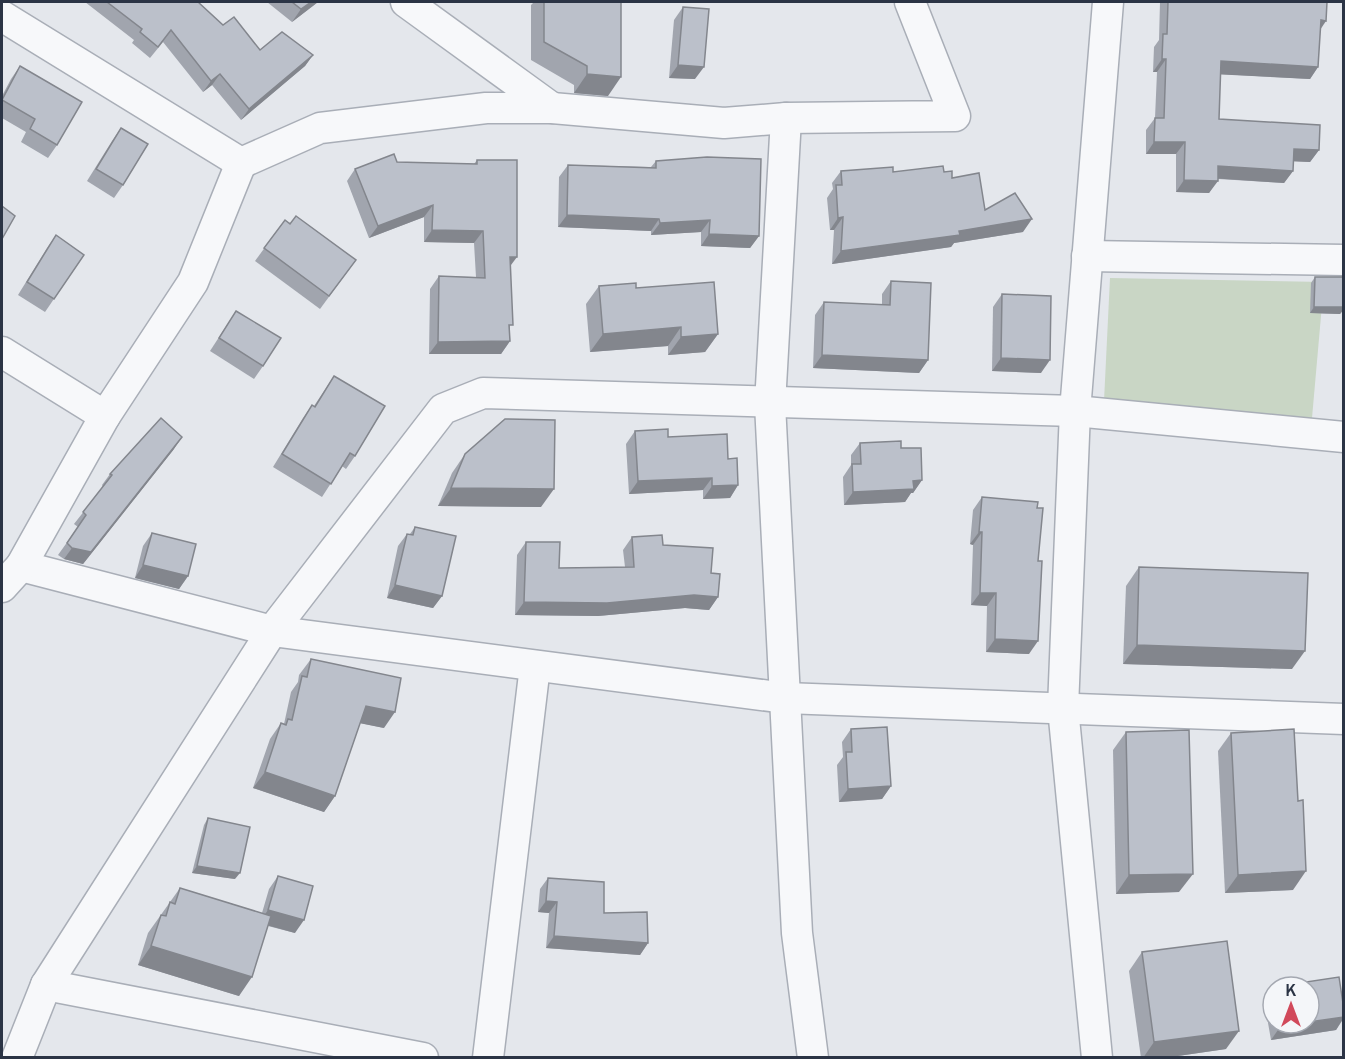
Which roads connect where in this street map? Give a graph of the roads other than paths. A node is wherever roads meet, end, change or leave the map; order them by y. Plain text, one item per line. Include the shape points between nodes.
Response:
1 (406, 2) edge
2 (910, 2) edge
3 (1108, 2) edge
4 (2, 16) edge
5 (552, 108) junction
6 (786, 118) junction
7 (241, 163) junction
8 (1087, 256) junction
9 (1344, 260) edge
10 (2, 352) edge
11 (770, 404) junction
12 (1075, 411) junction
13 (105, 416) junction
14 (1344, 437) edge
15 (11, 577) edge
16 (272, 631) junction
17 (535, 666) junction
18 (785, 699) junction
19 (1063, 708) junction
20 (1344, 719) edge
21 (46, 985) junction
22 (17, 1058) edge
23 (423, 1058) edge
24 (488, 1058) edge
25 (813, 1058) edge
26 (1096, 1058) edge

1 - 5 street
2 - 6 street via 955,116
3 - 8 street
4 - 7 street
5 - 6 street via 724,123
5 - 7 street via 486,108 320,128
6 - 11 street
7 - 13 street via 193,282
8 - 9 street
8 - 12 street
10 - 13 street
11 - 12 street
11 - 16 street via 483,393 443,409
11 - 18 street
12 - 14 street
12 - 19 street
13 - 15 street
15 - 16 street
16 - 17 street
16 - 21 street
17 - 18 street
17 - 24 street
18 - 19 street
18 - 25 street via 797,933
19 - 20 street
19 - 26 street
21 - 22 street
21 - 23 street

